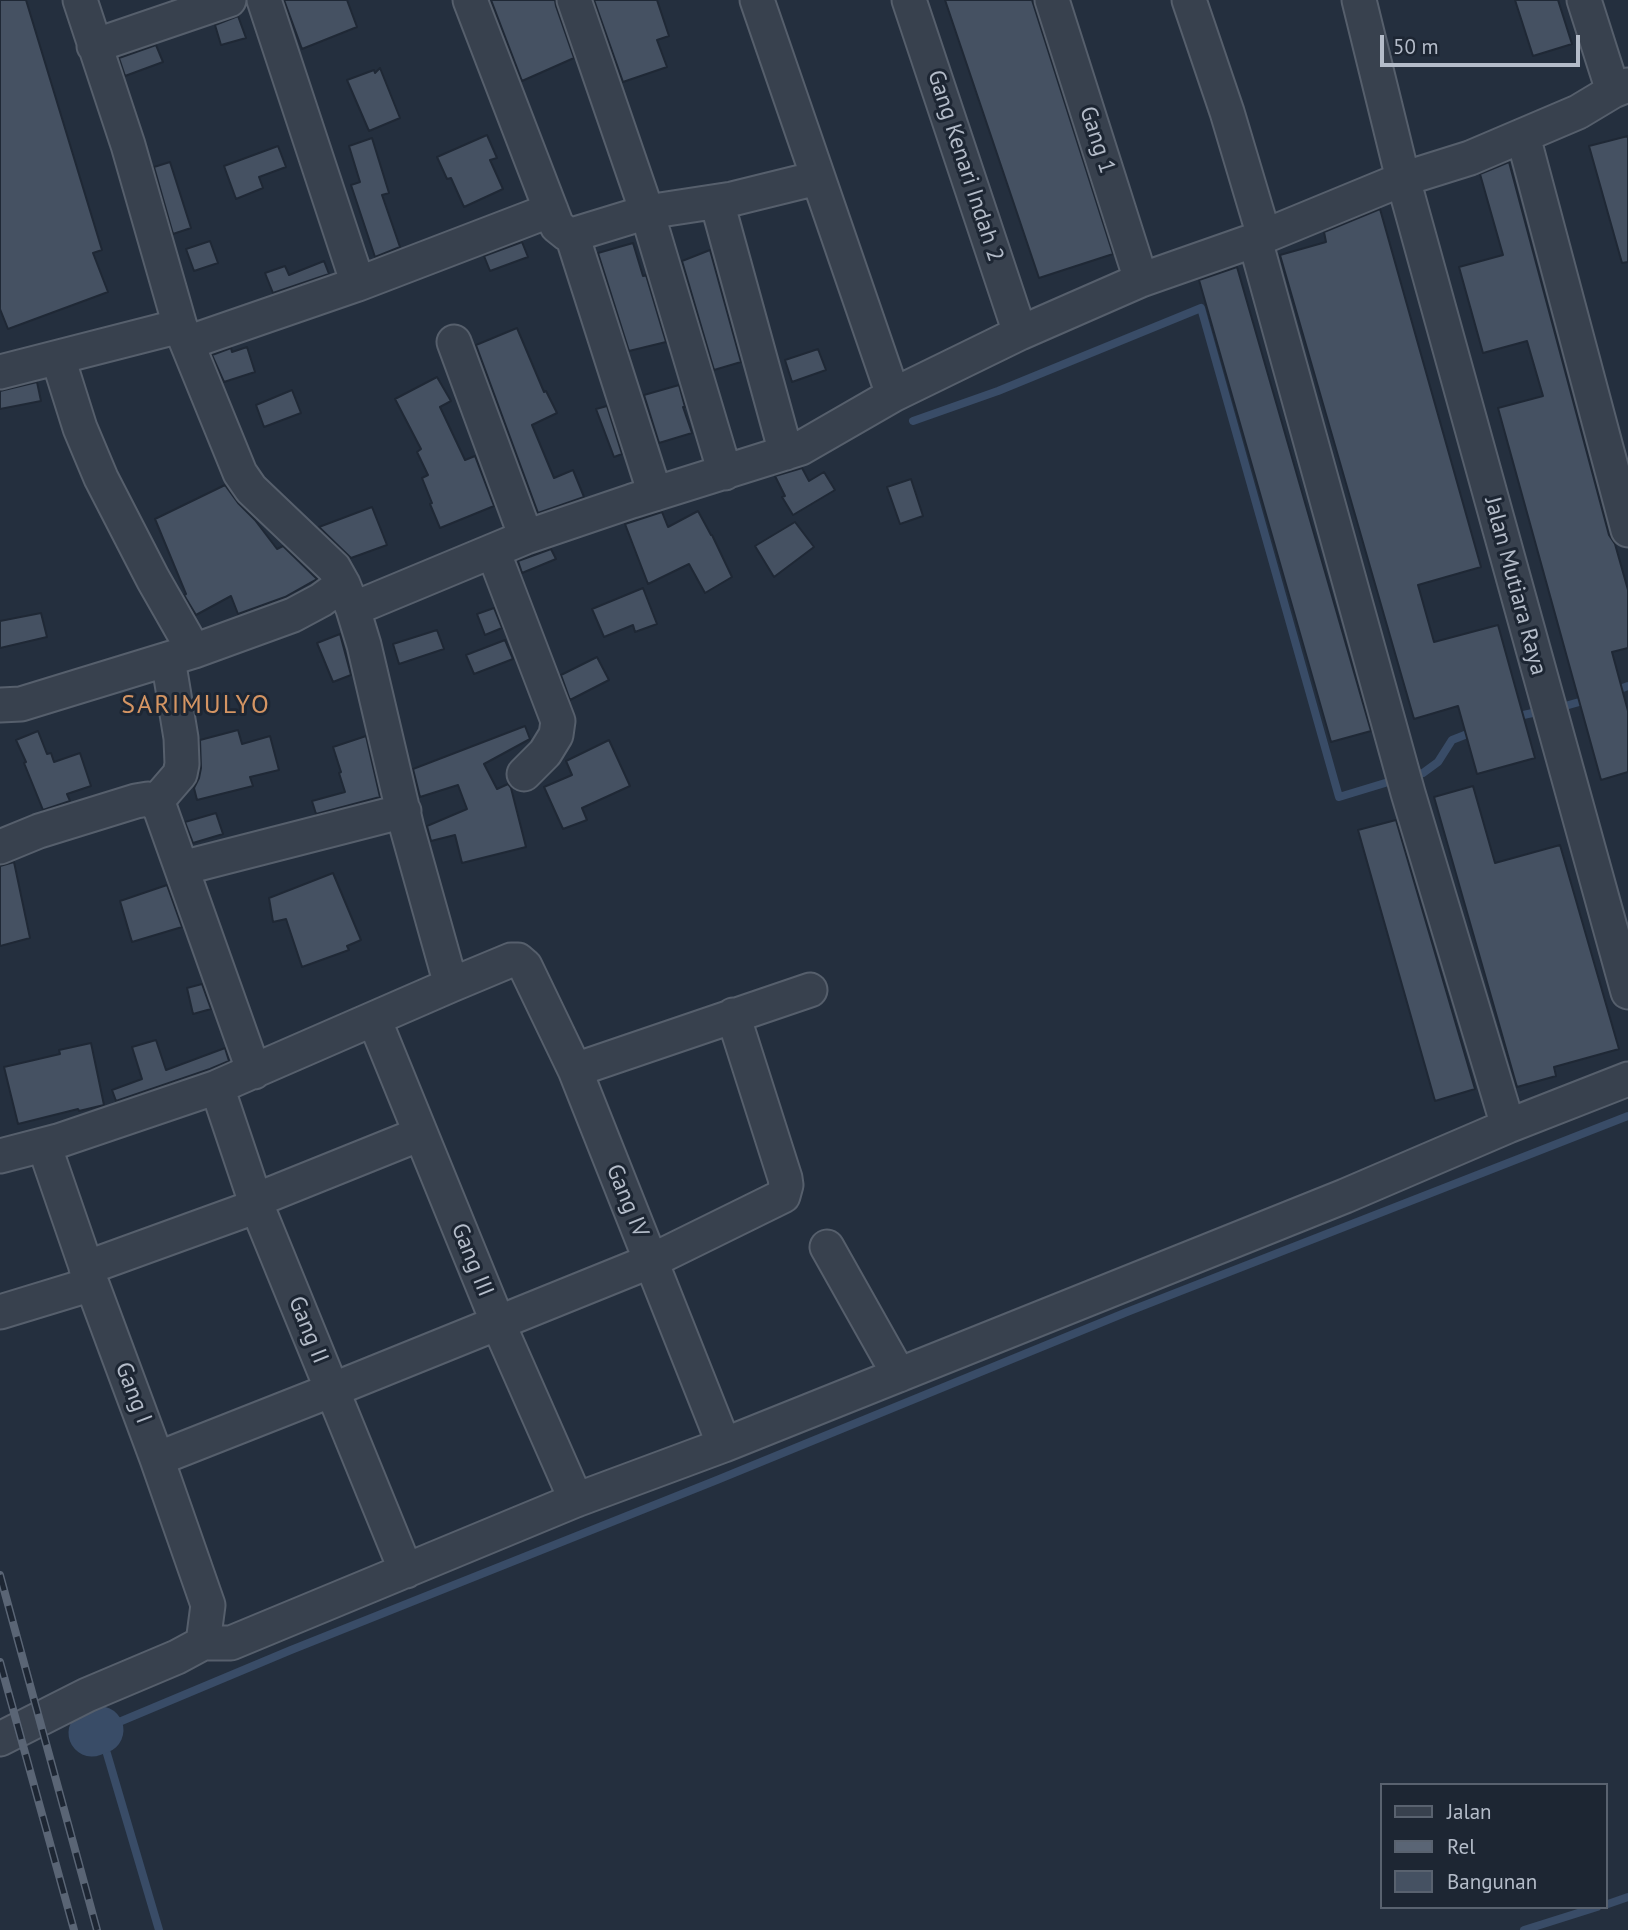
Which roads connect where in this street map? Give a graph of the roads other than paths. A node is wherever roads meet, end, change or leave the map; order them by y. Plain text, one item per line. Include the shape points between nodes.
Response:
1 (80, 0) edge
2 (229, 0) edge
3 (264, 0) edge
4 (470, 0) edge
5 (574, 0) edge
6 (757, 0) edge
7 (909, 0) edge
8 (1052, 0) edge
9 (1189, 0) edge
10 (1359, 0) edge
11 (1584, 0) edge
12 (94, 46) junction
13 (1623, 91) edge
14 (1523, 136) junction
15 (817, 178) junction
16 (1403, 179) junction
17 (716, 202) junction
18 (551, 210) junction
19 (647, 212) junction
20 (572, 235) junction
21 (1259, 238) junction
22 (1141, 280) junction
23 (358, 284) junction
24 (1020, 332) junction
25 (184, 335) junction
26 (454, 342) dead end
27 (58, 358) junction
28 (0, 372) edge
29 (893, 395) junction
30 (786, 453) junction
31 (725, 473) junction
32 (655, 494) junction
33 (1628, 530) edge
34 (526, 537) junction
35 (493, 551) junction
36 (347, 596) junction
37 (181, 655) junction
38 (0, 705) edge
39 (524, 774) dead end
40 (155, 803) junction
41 (404, 811) junction
42 (0, 847) edge
43 (182, 868) junction
44 (451, 985) junction
45 (810, 990) dead end
46 (1628, 992) edge
47 (733, 1015) junction
48 (374, 1018) junction
49 (575, 1070) junction
50 (254, 1072) junction
51 (1628, 1079) edge
52 (217, 1087) junction
53 (1508, 1126) junction
54 (420, 1134) junction
55 (44, 1145) junction
56 (0, 1156) edge
57 (257, 1203) junction
58 (827, 1247) dead end
59 (651, 1261) junction
60 (89, 1275) junction
61 (0, 1312) edge
62 (498, 1323) junction
63 (899, 1375) junction
64 (332, 1390) junction
65 (724, 1445) junction
66 (157, 1459) junction
67 (576, 1500) junction
68 (406, 1571) junction
69 (203, 1643) junction
70 (0, 1739) edge

1 - 12 street
2 - 12 street
3 - 23 street
4 - 18 street
5 - 19 street
6 - 15 street
7 - 24 street, Gang Kenari Indah 2
8 - 22 street, Gang 1
9 - 21 street via 1227,111
10 - 16 street, Jalan Mutiara Raya
11 - 13 street
12 - 25 street
13 - 14 street
14 - 16 street
14 - 33 street
15 - 17 street
15 - 29 street
16 - 21 street
16 - 46 street, Jalan Mutiara Raya
17 - 19 street
17 - 30 street
18 - 20 street via 557,226
18 - 23 street
19 - 20 street
19 - 31 street
20 - 32 street
21 - 22 street
21 - 53 street via 1405,779
22 - 24 street
23 - 25 street
24 - 29 street
25 - 27 street
25 - 36 street via 245,481 334,568
26 - 34 street
27 - 28 street
27 - 37 street via 80,428 153,579
29 - 30 street
30 - 31 street
31 - 32 street
32 - 34 street
34 - 35 street
35 - 36 street
35 - 39 street via 558,721 545,753
36 - 37 street via 321,600 293,615
36 - 41 street via 364,645
37 - 38 street via 22,704
37 - 40 street via 180,774
40 - 42 street via 136,801
40 - 43 street
41 - 43 street
41 - 44 street
43 - 50 street
44 - 48 street
44 - 49 street, Gang IV via 511,960 521,962
45 - 47 street
47 - 49 street
47 - 59 street via 785,1178 785,1192
48 - 50 street
48 - 54 street, Gang III
49 - 59 street, Gang IV
50 - 52 street
51 - 53 street
52 - 55 street
52 - 57 street, Gang II
53 - 63 street
54 - 57 street
54 - 62 street, Gang III
55 - 56 street
55 - 60 street, Gang I
57 - 60 street
57 - 64 street, Gang II
58 - 63 street
59 - 62 street
59 - 65 street, Gang IV
60 - 61 street
60 - 66 street, Gang I
62 - 64 street
62 - 67 street, Gang III
63 - 65 street
64 - 66 street
64 - 68 street, Gang II
65 - 67 street
66 - 69 street, Gang I via 208,1605
67 - 68 street
68 - 69 street via 231,1643
69 - 70 street

